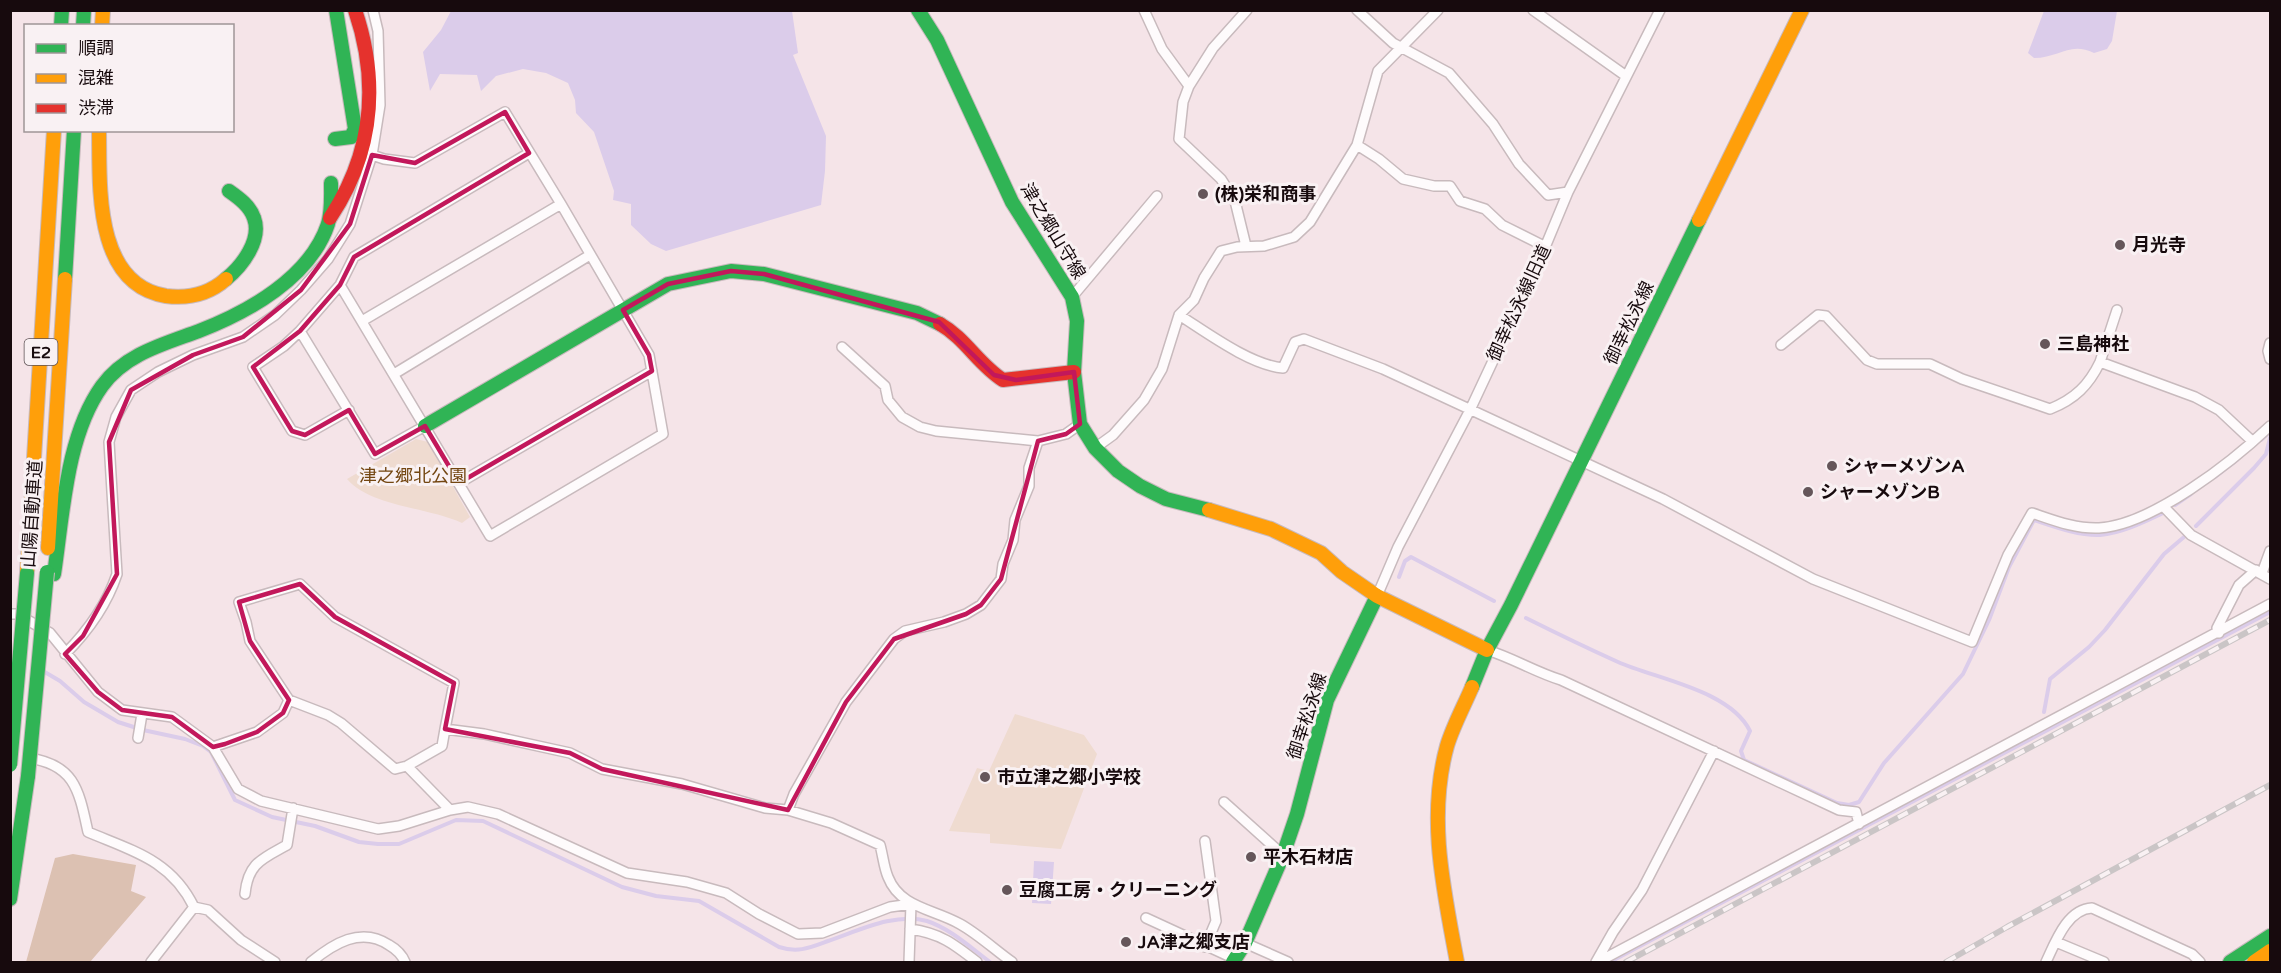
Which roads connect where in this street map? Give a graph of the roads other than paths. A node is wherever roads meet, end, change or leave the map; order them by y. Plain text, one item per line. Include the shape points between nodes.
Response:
1 (336, 10) edge
2 (355, 10) edge
3 (373, 10) edge
4 (918, 10) edge
5 (1144, 10) edge
6 (1247, 10) edge
7 (1357, 10) edge
8 (1438, 10) edge
9 (1533, 10) edge
10 (1660, 10) edge
11 (1802, 10) edge
12 (1401, 48) junction
13 (1626, 76) junction
14 (1189, 86) junction
15 (54, 132) edge
16 (74, 132) edge
17 (99, 132) edge
18 (335, 139) dead end
19 (1357, 145) junction
20 (529, 153) junction
21 (372, 155) junction
22 (331, 183) dead end
23 (229, 191) dead end
24 (1568, 192) junction
25 (1157, 196) dead end
26 (561, 204) junction
27 (329, 219) junction
28 (1246, 246) junction
29 (1546, 247) junction
30 (590, 255) junction
31 (339, 285) junction
32 (1072, 297) junction
33 (623, 310) junction
34 (2117, 310) dead end
35 (1179, 315) junction
36 (362, 321) junction
37 (300, 331) junction
38 (2271, 343) edge
39 (1781, 345) dead end
40 (842, 347) dead end
41 (2271, 359) edge
42 (2100, 362) junction
43 (652, 371) junction
44 (1074, 372) junction
45 (394, 374) junction
46 (350, 410) junction
47 (1470, 410) junction
48 (1080, 424) junction
49 (425, 426) junction
50 (2271, 426) edge
51 (1038, 441) junction
52 (2252, 441) junction
53 (1095, 448) junction
54 (1581, 463) junction
55 (459, 483) junction
56 (2163, 506) junction
57 (2271, 552) edge
58 (50, 573) junction
59 (2263, 574) edge
60 (1377, 596) junction
61 (2271, 604) edge
62 (10, 614) edge
63 (2219, 633) junction
64 (1487, 650) junction
65 (65, 654) junction
66 (289, 700) junction
67 (142, 714) junction
68 (445, 729) junction
69 (138, 738) dead end
70 (213, 747) junction
71 (1714, 751) junction
72 (10, 755) edge
73 (10, 765) edge
74 (407, 766) junction
75 (1224, 802) dead end
76 (293, 808) junction
77 (450, 810) junction
78 (788, 810) junction
79 (1859, 824) junction
80 (1205, 841) dead end
81 (1282, 855) junction
82 (245, 894) dead end
83 (10, 899) edge
84 (911, 904) junction
85 (194, 907) junction
86 (1146, 918) dead end
87 (910, 929) junction
88 (2271, 936) edge
89 (2056, 942) junction
90 (1245, 944) junction
91 (1205, 946) junction
92 (2271, 951) edge
93 (1007, 961) edge
94 (1234, 961) edge
95 (2201, 962) edge
96 (151, 963) edge
97 (275, 963) edge
98 (311, 963) edge
99 (405, 963) edge
100 (909, 963) edge
101 (977, 963) edge
102 (1288, 963) edge
103 (1457, 963) edge
104 (1597, 963) edge
105 (2046, 963) edge
106 (2104, 963) edge
107 (2230, 963) edge
108 (2254, 963) edge

1 - 18 main road via 355,129 351,137
2 - 27 main road via 368,66 367,124 353,178
3 - 21 street via 378,31 380,105
4 - 32 main road, 津之郷山守線 via 937,40 1012,202
5 - 14 street via 1162,48
6 - 14 street via 1213,48
7 - 12 street
8 - 12 street
9 - 13 street
10 - 13 street, 御幸松永線旧道
11 - 54 main road, 御幸松永線
12 - 19 street via 1378,71
12 - 24 street via 1449,73 1548,195
13 - 24 street, 御幸松永線旧道
14 - 28 street via 1179,139 1226,186 1235,201
15 - 73 main road, 山陽自動車道 / E2, bridge via 27,573
16 - 58 main road, 山陽自動車道 / E2
17 - 23 main road via 102,210 110,246 129,276 156,294 172,298 200,295 214,290 236,273 252,245 255,219
19 - 28 street via 1310,222 1294,237 1264,246
19 - 29 street via 1403,179 1450,186 1460,201 1485,209 1502,225
20 - 21 street via 505,112 415,163
20 - 26 street
20 - 31 street via 354,257
21 - 65 street via 350,224 328,259 301,290 243,338 193,355 131,390 116,417 109,442 117,574 112,591 83,636
22 - 27 main road
24 - 29 street, 御幸松永線旧道
25 - 32 street
26 - 30 street
26 - 36 street
27 - 58 main road via 326,231 309,256 268,296 221,322 136,355 101,387 80,435
28 - 35 street via 1221,251 1194,300
29 - 47 street, 御幸松永線旧道
30 - 33 street
30 - 45 street
31 - 36 street
31 - 37 street
32 - 44 main road, 津之郷山守線 via 1077,321
33 - 43 street via 649,356
33 - 44 main road via 668,284 731,271 764,274 939,321 1003,380
33 - 49 main road
34 - 42 street
35 - 47 street via 1233,349 1273,367 1282,368 1295,342 1304,339 1383,369
35 - 53 street via 1162,369 1144,400 1113,435
36 - 45 street
37 - 46 street
37 - 46 street via 253,367 292,431 306,435
38 - 41 street
39 - 42 street via 1818,315 1826,316 1867,360 1877,364 1930,364 2050,409 2063,404 2091,380
40 - 51 street via 885,386 888,400 902,417 920,427
42 - 52 street via 2195,397 2219,410
43 - 55 street
43 - 55 street via 663,434 490,536
44 - 48 main road, 津之郷山守線
45 - 49 street
46 - 49 street via 375,454
47 - 54 street
47 - 60 street, 御幸松永線旧道 via 1398,547
48 - 51 street via 1066,434
48 - 53 main road, 津之郷山守線
49 - 55 street
50 - 52 street
51 - 78 street via 1001,579 981,605 966,614 905,631 894,639 846,702
52 - 56 street
53 - 60 main road, 津之郷山守線 via 1140,486 1166,499 1271,529 1320,553
54 - 56 street via 1663,499 1813,579 1972,642 2008,555 2032,513 2078,528 2098,528 2120,526
54 - 64 main road, 御幸松永線
56 - 59 street via 2191,535
57 - 59 street
58 - 83 main road, 山陽自動車道 / E2, bridge
59 - 63 street via 2239,585 2217,628
60 - 64 main road
60 - 81 main road, 御幸松永線 via 1327,700
61 - 63 street
62 - 65 street via 50,633
63 - 79 street
64 - 71 street
64 - 103 main road, 御幸松永線 via 1447,747 1440,785 1438,845
65 - 67 street via 98,692 122,710
66 - 68 street via 250,641 239,602 300,584 335,617 454,683
66 - 70 street via 283,713 257,732
66 - 74 street via 341,723 396,769
67 - 69 street
67 - 70 street via 172,717
68 - 74 street via 442,746
68 - 78 street via 570,753 602,769
70 - 76 street via 238,789 261,801
71 - 79 street via 1839,810 1856,812
71 - 104 street via 1642,890
72 - 85 street via 41,759 61,768 72,781 88,832 161,865 184,887
74 - 77 street
75 - 81 street
76 - 77 street via 378,829
76 - 82 street via 287,845 251,869
77 - 84 street via 468,807 498,814 627,873 687,882 726,893 798,934 822,933 890,907
78 - 84 street via 831,823 880,845 888,877 897,893
79 - 104 street
80 - 91 street via 1216,921
81 - 90 main road, 御幸松永線
84 - 87 street
84 - 93 street via 961,924
85 - 96 street
85 - 97 street via 208,910 241,940
86 - 91 street
87 - 100 street
87 - 101 street via 929,932
88 - 107 main road
89 - 95 street via 2064,925 2086,908 2092,908 2192,954
89 - 105 street
89 - 106 street
90 - 94 main road, 御幸松永線
90 - 102 street
91 - 94 street
92 - 108 main road
98 - 99 street via 342,941 364,935 395,948

